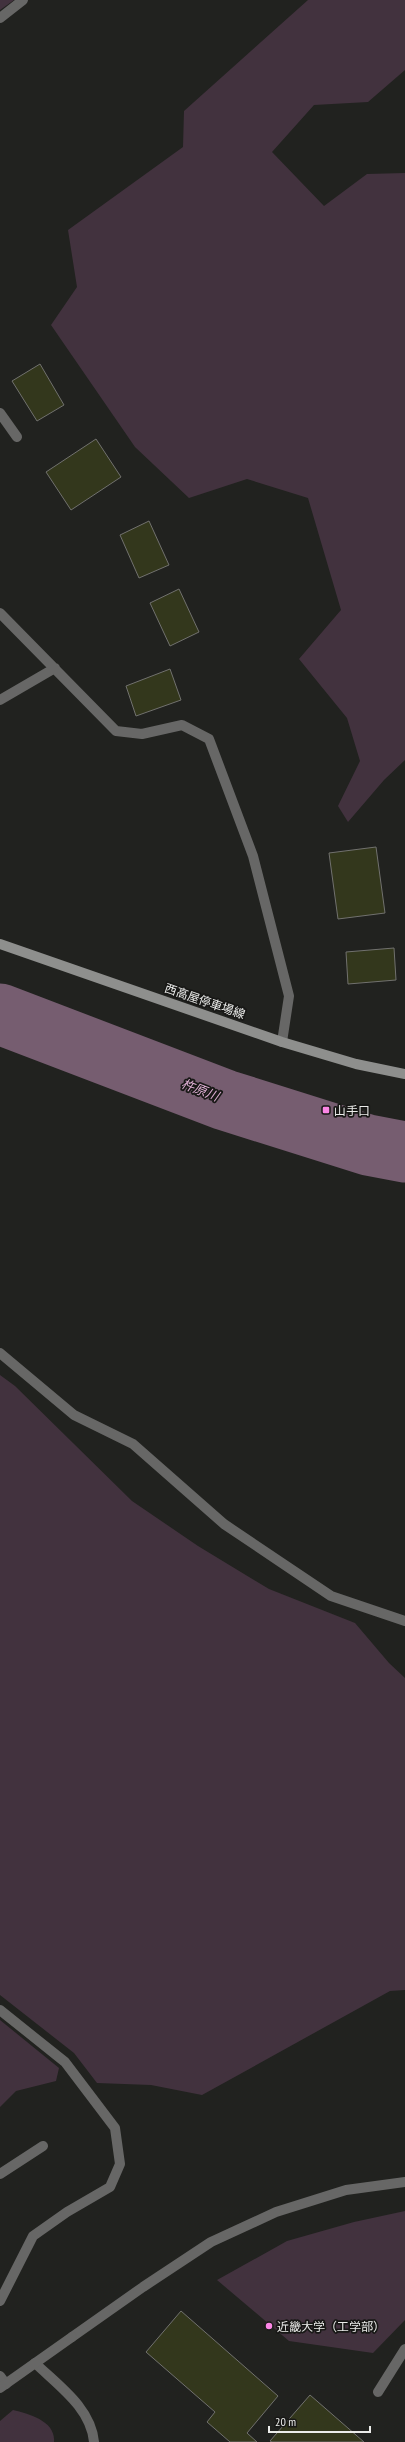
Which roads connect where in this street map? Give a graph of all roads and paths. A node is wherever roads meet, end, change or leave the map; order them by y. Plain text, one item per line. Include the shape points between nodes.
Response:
1 (23, 0) edge
2 (0, 18) edge
3 (0, 413) edge
4 (17, 437) dead end
5 (0, 613) edge
6 (55, 668) junction
7 (0, 700) edge
8 (0, 944) edge
9 (282, 1042) junction
10 (405, 1074) edge
11 (0, 1352) edge
12 (405, 1621) edge
13 (0, 2010) edge
14 (43, 2146) dead end
15 (0, 2174) edge
16 (405, 2182) edge
17 (0, 2301) edge
18 (405, 2349) edge
19 (35, 2363) junction
20 (2, 2383) edge
21 (378, 2392) dead end
22 (94, 2442) edge

1 - 2 street
3 - 4 street
5 - 6 street
6 - 7 street
6 - 9 street via 116,731 142,734 182,725 209,739 252,856 289,996
8 - 9 main road, 西高屋停車場線
9 - 10 main road, 西高屋停車場線 via 356,1064
11 - 12 street via 74,1415 133,1444 224,1524 331,1596
13 - 17 street via 65,2062 115,2128 120,2164 110,2187 33,2236
14 - 15 street
16 - 19 street via 346,2190 276,2212 211,2242
18 - 21 street
19 - 20 street
19 - 22 street via 78,2405 93,2428

